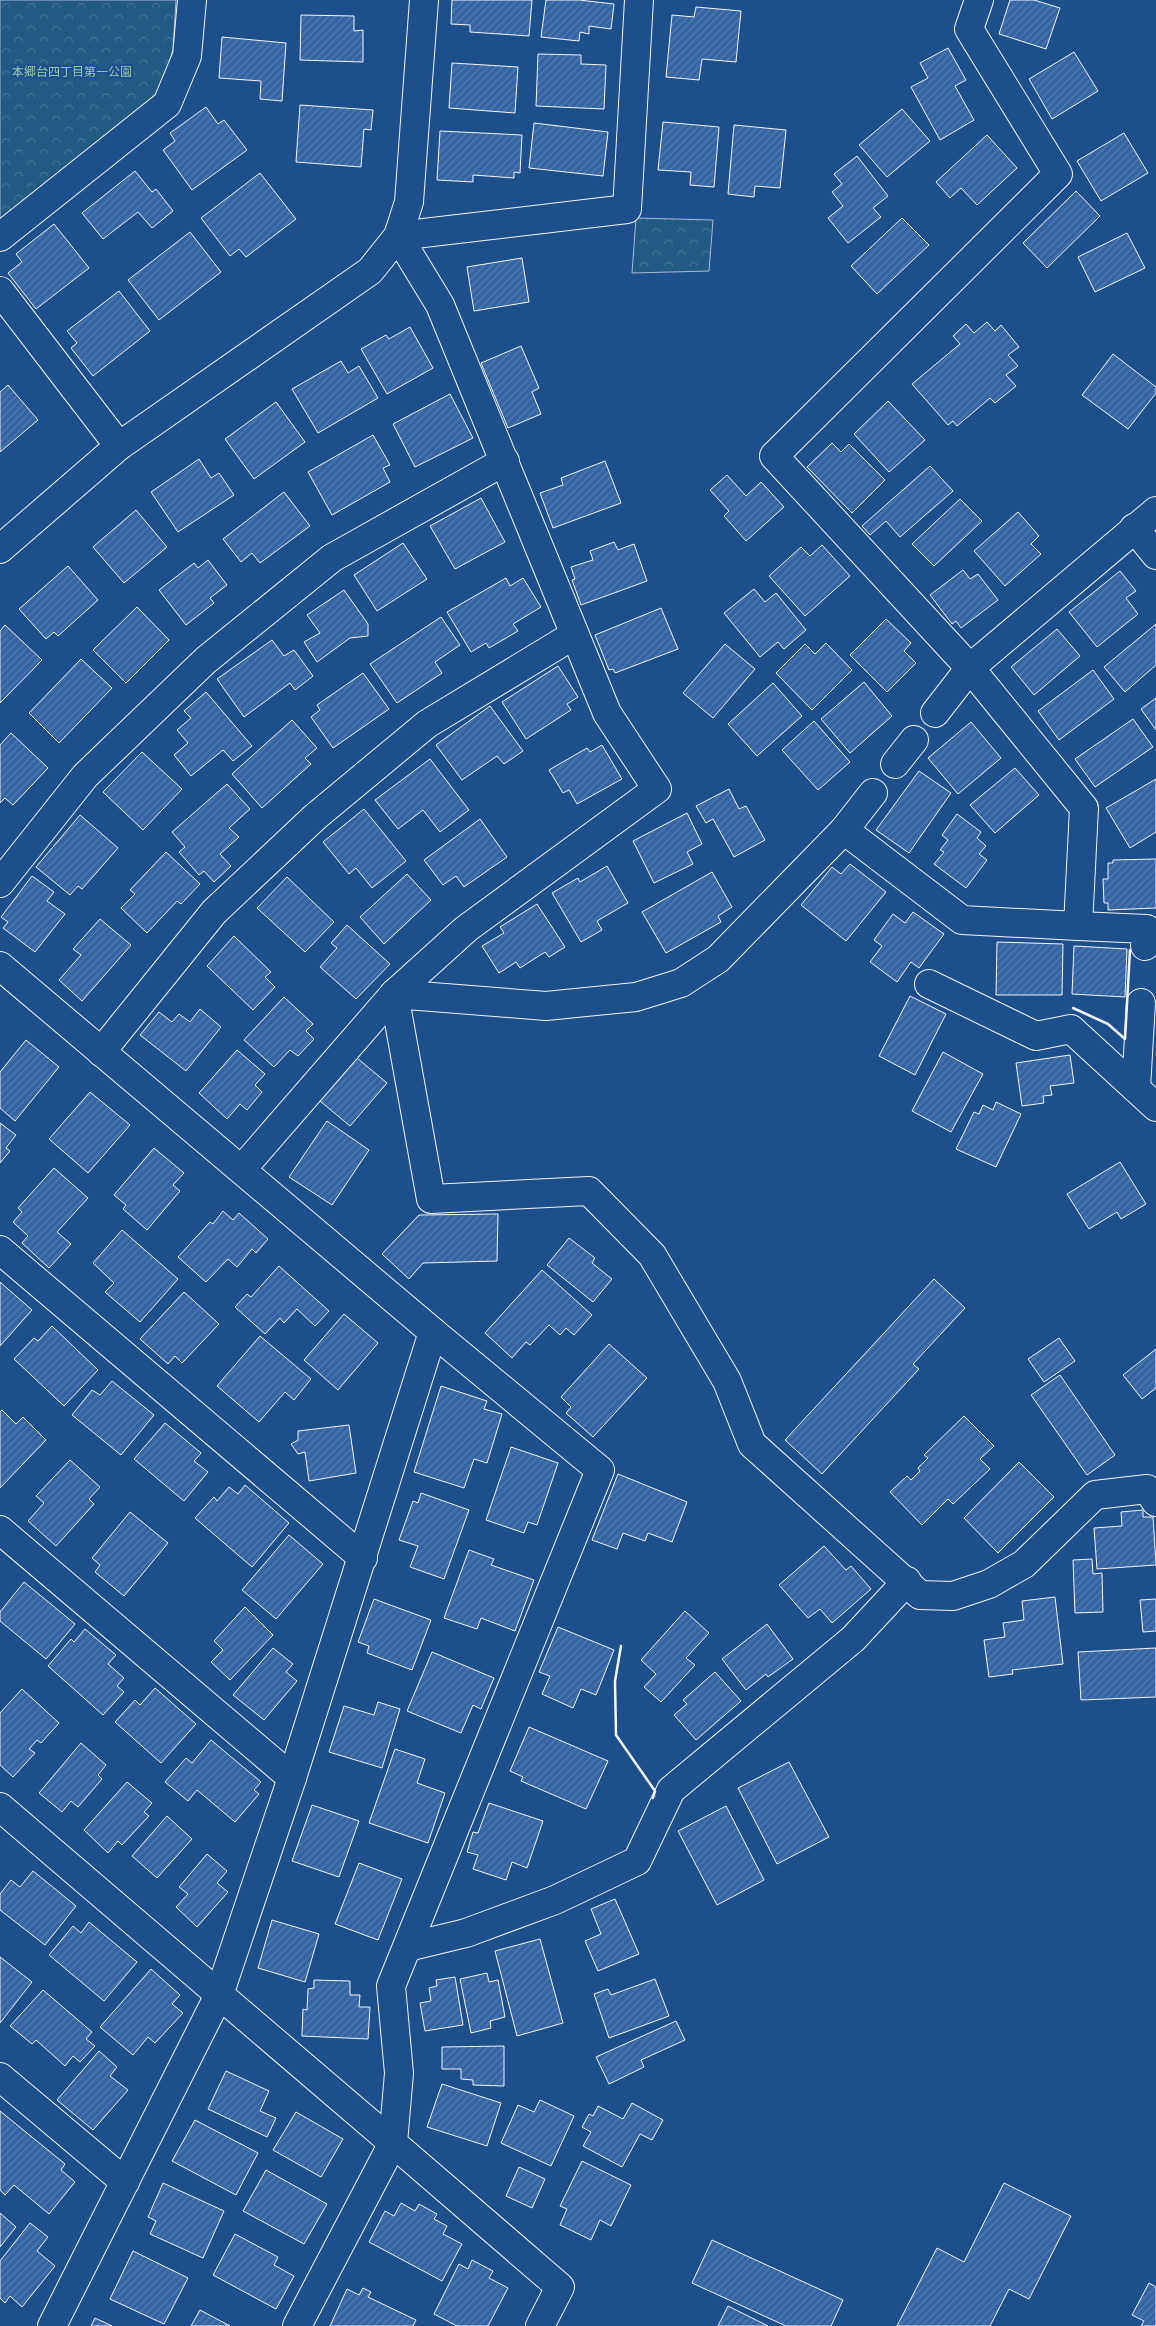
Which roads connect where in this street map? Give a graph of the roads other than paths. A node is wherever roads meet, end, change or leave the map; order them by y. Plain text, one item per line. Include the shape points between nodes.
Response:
1 (192, 0) edge
2 (424, 0) edge
3 (639, 0) edge
4 (979, 0) edge
5 (398, 236) junction
6 (0, 238) edge
7 (0, 291) edge
8 (119, 446) junction
9 (505, 460) junction
10 (1156, 511) edge
11 (1134, 528) junction
12 (0, 549) edge
13 (1156, 555) edge
14 (574, 635) junction
15 (970, 668) junction
16 (935, 713) dead end
17 (914, 740) dead end
18 (896, 764) dead end
19 (873, 793) dead end
20 (844, 830) junction
21 (0, 883) edge
22 (1078, 926) junction
23 (1146, 946) dead end
24 (0, 966) edge
25 (929, 984) dead end
26 (394, 994) junction
27 (1141, 1004) dead end
28 (101, 1052) junction
29 (1136, 1088) junction
30 (1156, 1107) edge
31 (242, 1169) junction
32 (0, 1250) edge
33 (433, 1332) junction
34 (1156, 1502) edge
35 (0, 1530) edge
36 (363, 1558) junction
37 (907, 1581) junction
38 (292, 1778) junction
39 (0, 1807) edge
40 (408, 1947) junction
41 (218, 1995) junction
42 (0, 2077) edge
43 (393, 2144) junction
44 (124, 2182) junction
45 (52, 2326) edge
46 (297, 2326) edge
47 (540, 2326) edge

1 - 6 street via 187,56 167,104
2 - 5 street via 409,202
3 - 5 street via 627,209
4 - 15 street via 969,29 1058,174 774,456
5 - 8 street via 370,271
5 - 9 street via 440,305
7 - 8 street
8 - 12 street
9 - 14 street
9 - 21 street via 332,558 206,660 85,776
10 - 11 street
11 - 13 street
11 - 15 street
14 - 26 street via 607,713 657,789 466,929
14 - 28 street via 428,724 315,817 214,912
15 - 16 street
15 - 22 street via 1084,808
17 - 18 street
19 - 20 street
20 - 22 street via 962,920
20 - 26 street via 718,959 681,983 636,997 546,1006
22 - 23 street via 1146,929
24 - 28 street
25 - 29 street via 1036,1036 1072,1029
26 - 31 street
26 - 37 street via 431,1199 589,1191 652,1255 727,1381 752,1444
27 - 29 street
28 - 31 street
29 - 30 street
31 - 33 street
32 - 36 street
33 - 36 street
33 - 40 street via 600,1470
34 - 37 street via 1146,1490 1095,1495 1024,1564 989,1584 953,1596 920,1595
35 - 38 street
36 - 38 street
37 - 40 street via 853,1639 671,1790 637,1861 555,1900 466,1933
38 - 41 street
39 - 41 street
40 - 43 street via 391,1986 398,2073
41 - 43 street
41 - 44 street
42 - 44 street
43 - 46 street
43 - 47 street via 560,2287
44 - 45 street

